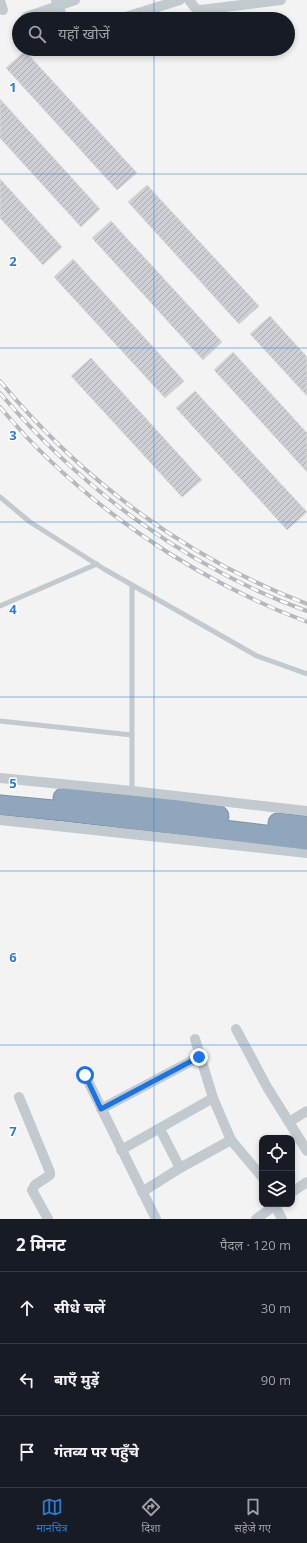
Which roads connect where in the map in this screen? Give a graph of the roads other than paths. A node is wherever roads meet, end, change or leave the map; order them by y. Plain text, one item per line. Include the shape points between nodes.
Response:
1 (75, 0) edge
2 (180, 0) edge
3 (189, 0) edge
4 (281, 0) edge
5 (57, 3) edge
6 (37, 12) edge
7 (141, 12) edge
8 (0, 497) edge
9 (97, 564) junction
10 (132, 585) junction
11 (0, 606) edge
12 (307, 674) edge
13 (0, 721) edge
14 (132, 735) junction
15 (0, 778) edge
16 (132, 791) junction
17 (0, 793) edge
18 (0, 805) edge
19 (307, 811) edge
20 (0, 820) edge
21 (307, 826) edge
22 (307, 840) edge
23 (307, 853) edge
24 (236, 1029) dead end
25 (195, 1040) dead end
26 (199, 1057) junction
27 (85, 1075) dead end
28 (18, 1097) dead end
29 (213, 1098) junction
30 (101, 1109) junction
31 (307, 1112) edge
32 (289, 1122) junction
33 (160, 1129) junction
34 (231, 1140) junction
35 (121, 1150) junction
36 (307, 1151) edge
37 (180, 1168) junction
38 (259, 1173) edge
39 (307, 1182) edge
40 (295, 1190) edge
41 (142, 1192) junction
42 (273, 1207) edge
43 (277, 1207) edge
44 (48, 1219) edge
45 (156, 1219) edge
46 (256, 1219) edge
47 (282, 1219) edge

1 - 5 street
2 - 7 street
3 - 4 street via 196,9 202,10
5 - 6 street
8 - 9 lane via 30,522
9 - 10 lane
9 - 11 lane
10 - 12 lane via 257,656
10 - 14 lane
13 - 14 lane
14 - 16 lane
15 - 16 street
16 - 19 street
17 - 21 highway
18 - 22 highway
20 - 23 street
24 - 32 street
25 - 26 street
26 - 29 street
26 - 30 street
27 - 30 street
28 - 44 street via 50,1172 50,1175 32,1190
29 - 33 street
29 - 34 street
30 - 35 street
31 - 32 street
32 - 36 street
33 - 35 street
33 - 37 street
34 - 37 street
34 - 38 street
35 - 41 street
37 - 41 street
39 - 40 street
41 - 45 street
42 - 46 street
43 - 47 street

